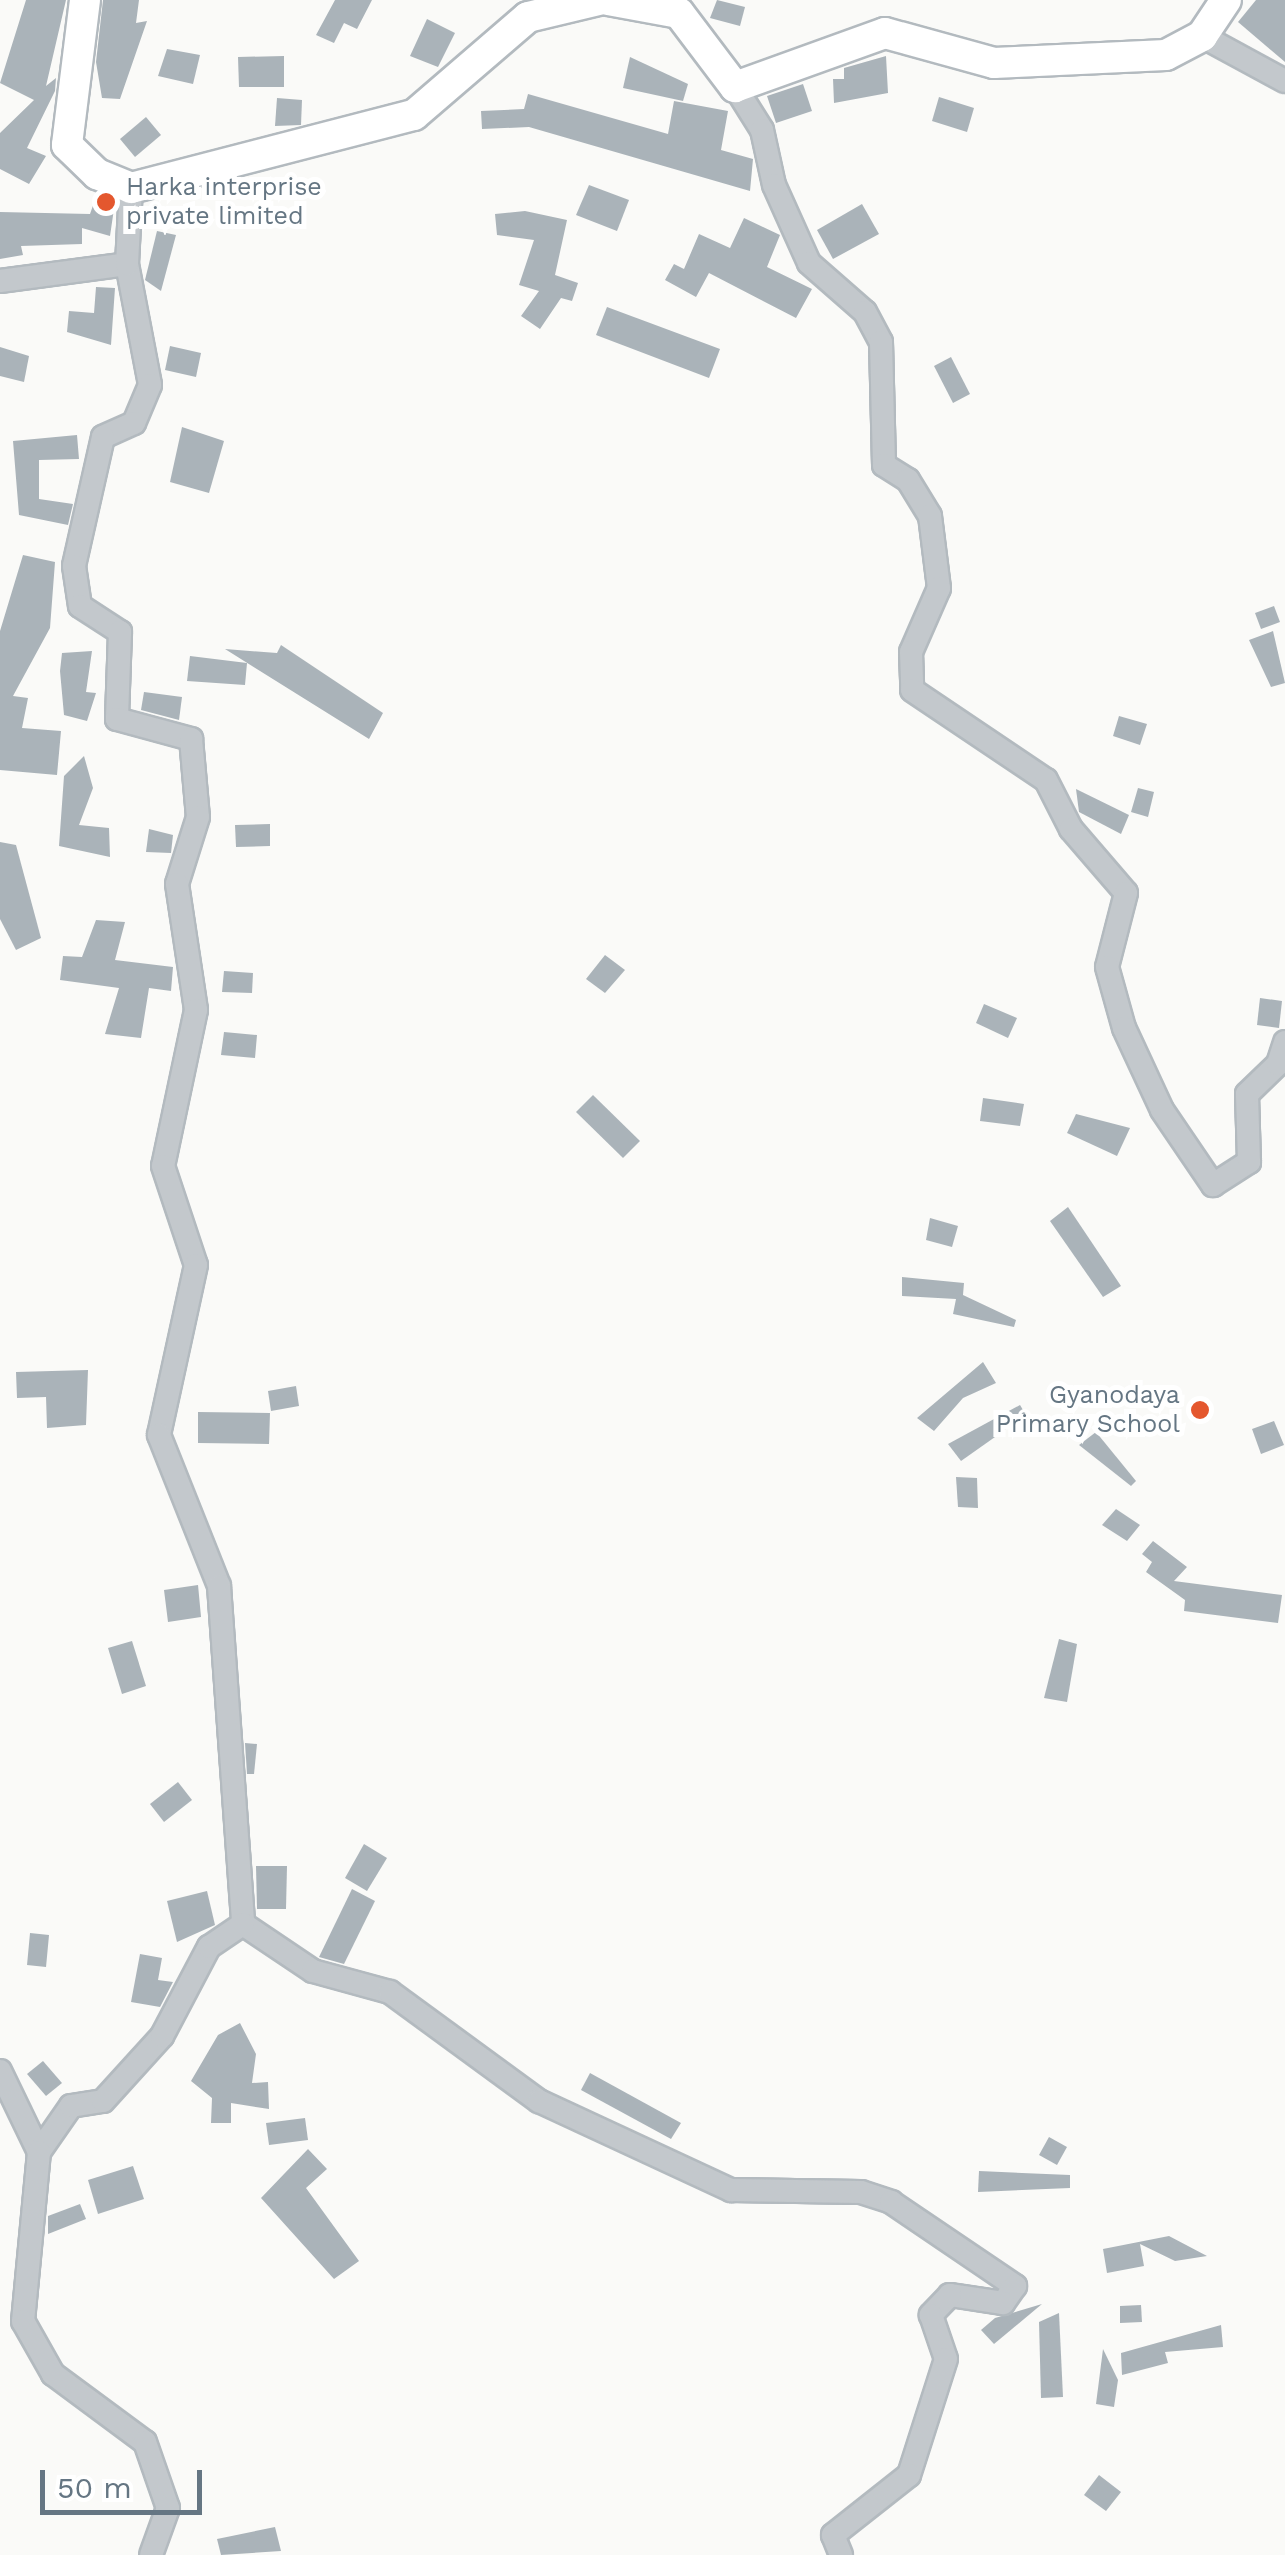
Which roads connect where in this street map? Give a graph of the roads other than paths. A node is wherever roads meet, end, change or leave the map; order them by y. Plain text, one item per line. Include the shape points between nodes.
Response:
1 (85, 0) edge
2 (599, 0) edge
3 (608, 0) edge
4 (1226, 0) edge
5 (1202, 36) junction
6 (1285, 81) edge
7 (735, 86) junction
8 (131, 188) junction
9 (127, 264) junction
10 (0, 281) edge
11 (1285, 1042) edge
12 (243, 1924) junction
13 (0, 2071) edge
14 (39, 2152) junction
15 (151, 2555) edge
16 (841, 2555) edge

1 - 8 street via 67,145 97,174
2 - 8 street via 528,18 414,115
3 - 7 street via 679,13
4 - 5 street
5 - 6 street
5 - 7 street via 1139,58 994,63 874,34
7 - 11 street via 762,130 774,186 809,263 865,312 881,342 884,465 908,480 930,516 939,588 911,652 912,690 1046,780 1071,829 1126,892 1107,967 1124,1028 1162,1110 1213,1185 1249,1162 1246,1094 1278,1064
8 - 9 street
9 - 10 street
9 - 12 street via 150,385 134,423 103,437 74,566 80,606 120,632 116,719 191,739 198,817 177,884 196,1010 164,1166 196,1266 159,1435 219,1586
12 - 14 street via 209,1947 162,2036 104,2101 71,2106
12 - 16 street via 313,1971 390,1992 539,2101 730,2190 861,2192 891,2202 1015,2286 1004,2303 950,2295 930,2315 946,2359 910,2475 834,2535
13 - 14 street
14 - 15 street via 23,2321 53,2374 145,2442 168,2508

